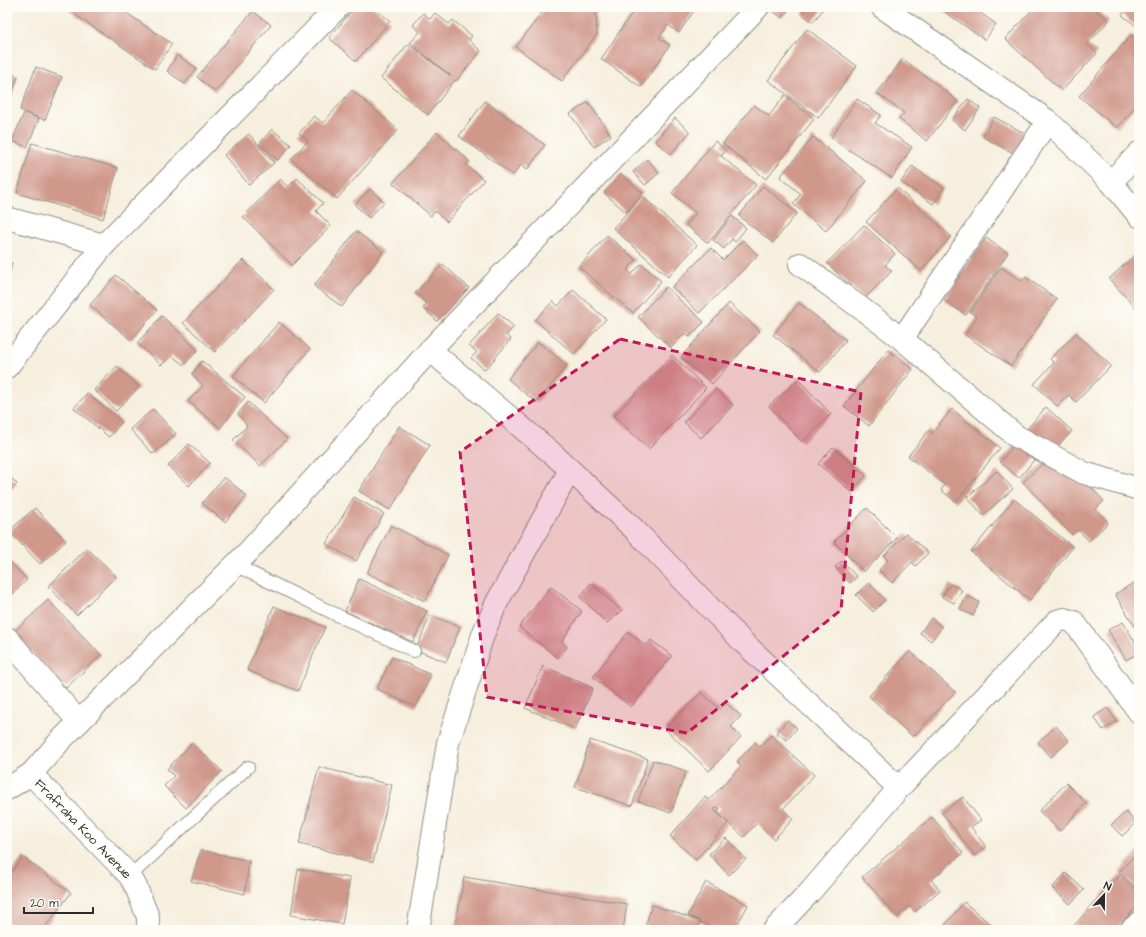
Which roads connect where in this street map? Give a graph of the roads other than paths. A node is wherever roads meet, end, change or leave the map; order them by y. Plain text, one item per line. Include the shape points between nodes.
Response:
1 (338, 7) edge
2 (758, 7) edge
3 (882, 7) edge
4 (1048, 121) junction
5 (1139, 153) edge
6 (1111, 182) junction
7 (1139, 216) edge
8 (7, 218) edge
9 (104, 245) junction
10 (800, 264) dead end
11 (902, 339) junction
12 (430, 350) junction
13 (7, 367) edge
14 (570, 470) junction
15 (1139, 489) edge
16 (235, 565) junction
17 (7, 638) edge
18 (414, 650) dead end
19 (1139, 712) edge
20 (79, 722) junction
21 (248, 767) dead end
22 (31, 774) junction
23 (898, 788) junction
24 (7, 789) edge
25 (130, 876) junction
26 (1139, 924) edge
27 (148, 930) edge
28 (418, 930) edge
29 (774, 930) edge
30 (1131, 930) edge

1 - 9 street
2 - 12 street
3 - 4 street
4 - 6 street
4 - 11 street
5 - 6 street
6 - 7 street
8 - 9 street
9 - 13 street
10 - 11 street
11 - 15 street via 1016,436 1084,473
12 - 14 street
12 - 16 street
14 - 23 street via 634,529 744,643
14 - 28 street via 497,602 479,647 448,743
16 - 18 lane
16 - 20 street
17 - 20 street
19 - 23 street via 1074,622 1064,619 1057,621
20 - 22 street
21 - 25 lane
22 - 24 street
22 - 25 street, Frafraha Koo Avenue
23 - 29 street via 810,892
25 - 27 street, Frafraha Koo Avenue via 148,917
26 - 30 street

